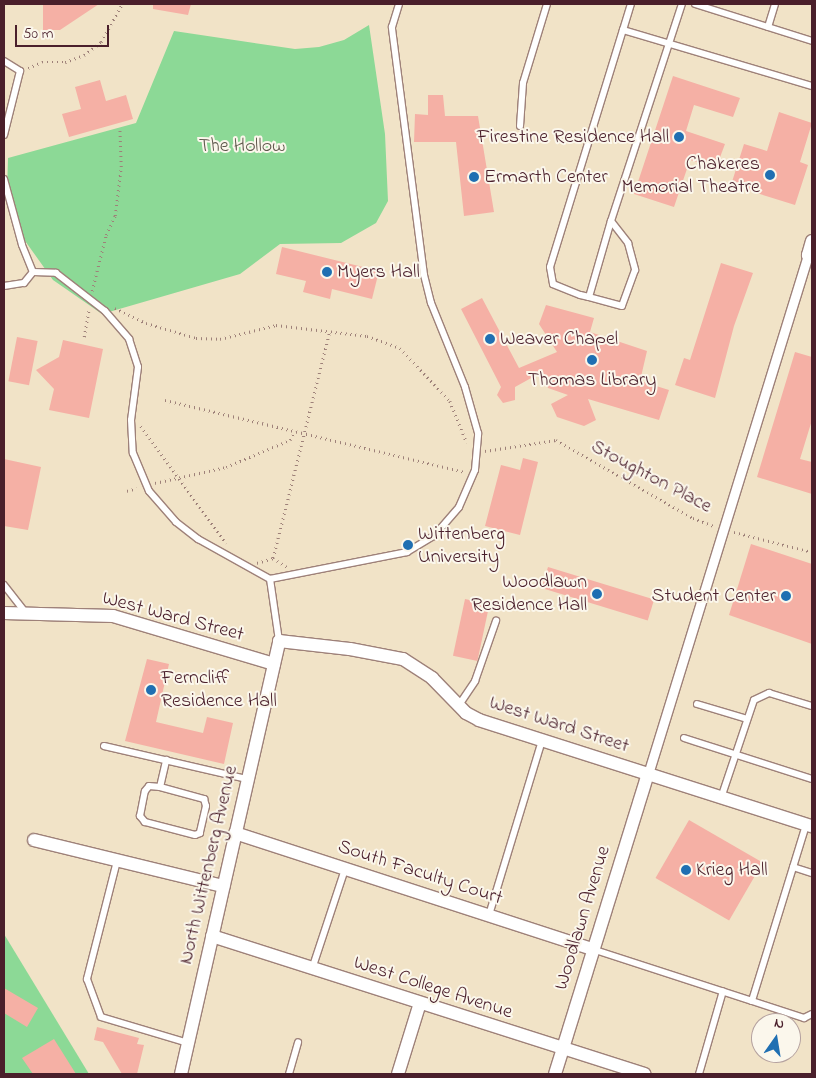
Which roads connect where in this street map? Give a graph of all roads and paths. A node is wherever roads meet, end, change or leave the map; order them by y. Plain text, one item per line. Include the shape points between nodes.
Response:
1 (122, 4) edge
2 (399, 4) edge
3 (547, 4) edge
4 (631, 4) edge
5 (682, 4) edge
6 (696, 4) edge
7 (775, 4) edge
8 (768, 27) junction
9 (623, 30) junction
10 (812, 41) edge
11 (668, 44) junction
12 (4, 61) edge
13 (20, 71) junction
14 (812, 86) edge
15 (520, 126) dead end
16 (120, 130) dead end
17 (4, 135) edge
18 (4, 179) edge
19 (611, 221) junction
20 (812, 241) edge
21 (810, 256) edge
22 (33, 272) junction
23 (4, 286) edge
24 (92, 290) junction
25 (98, 295) dead end
26 (588, 298) junction
27 (91, 300) junction
28 (110, 304) dead end
29 (330, 330) junction
30 (84, 337) dead end
31 (165, 400) dead end
32 (132, 414) junction
33 (295, 431) junction
34 (304, 433) junction
35 (469, 452) dead end
36 (478, 452) junction
37 (467, 465) dead end
38 (470, 473) junction
39 (176, 478) junction
40 (146, 486) junction
41 (127, 491) dead end
42 (723, 529) junction
43 (812, 552) edge
44 (230, 558) junction
45 (273, 558) junction
46 (250, 568) junction
47 (292, 576) junction
48 (270, 579) junction
49 (4, 585) edge
50 (4, 613) edge
51 (27, 614) junction
52 (496, 621) dead end
53 (279, 641) junction
54 (274, 664) junction
55 (698, 704) dead end
56 (459, 705) junction
57 (812, 706) edge
58 (747, 719) junction
59 (684, 738) dead end
60 (542, 741) junction
61 (104, 746) dead end
62 (735, 755) junction
63 (166, 760) junction
64 (648, 774) junction
65 (248, 779) junction
66 (812, 779) edge
67 (160, 787) junction
68 (721, 798) junction
69 (809, 826) edge
70 (235, 833) junction
71 (34, 840) dead end
72 (118, 861) junction
73 (793, 867) junction
74 (344, 868) junction
75 (812, 873) edge
76 (223, 886) junction
77 (490, 915) junction
78 (212, 936) junction
79 (592, 949) junction
80 (312, 968) junction
81 (723, 992) junction
82 (752, 1001) junction
83 (420, 1003) junction
84 (812, 1014) edge
85 (298, 1042) dead end
86 (188, 1043) junction
87 (563, 1048) junction
88 (625, 1071) edge
89 (184, 1073) edge
90 (289, 1074) edge
91 (398, 1074) edge
92 (555, 1074) edge
93 (644, 1074) edge
94 (699, 1074) edge

1 - 13 path via 101,42 84,55 65,62 42,62
2 - 36 lane via 392,27 424,275 431,303 475,415
3 - 15 lane via 523,83
4 - 9 lane
5 - 11 lane
6 - 8 lane
7 - 8 lane
8 - 10 lane
9 - 11 lane
9 - 26 lane via 550,266 553,284
11 - 14 lane
11 - 19 lane
12 - 13 lane
13 - 17 lane
16 - 24 path via 121,167 115,216 106,235
18 - 22 lane
19 - 26 lane
19 - 26 lane via 628,243 635,270 622,306
20 - 21 street
21 - 42 street
22 - 23 lane via 24,283
22 - 27 lane via 56,273
24 - 25 path
24 - 27 path
27 - 30 path
27 - 32 lane via 119,324 134,351 138,384
28 - 29 path via 146,323 196,338 220,339 276,325
29 - 34 path
29 - 35 path via 367,336 400,348 450,401
31 - 33 path
32 - 39 path
32 - 40 lane via 133,454
33 - 34 path
33 - 39 path via 290,440 226,467
34 - 38 path
34 - 45 path
36 - 38 lane
36 - 42 path, Stoughton Place via 556,440 693,518
37 - 38 path
38 - 47 lane via 450,520 422,545 385,558
39 - 40 path
39 - 44 path via 231,550
40 - 41 path
40 - 44 lane via 176,522
42 - 43 path, Stoughton Place
42 - 64 street
44 - 46 lane
45 - 46 path via 262,559
45 - 47 path via 284,563
46 - 48 lane
47 - 48 lane
48 - 53 lane
49 - 51 lane
50 - 51 street, West Ward Street
51 - 54 street, West Ward Street via 113,616
52 - 56 lane via 475,681
53 - 54 street
53 - 56 street, West Ward Street via 350,649 403,660 432,678
54 - 65 street, North Wittenberg Avenue
55 - 58 lane
56 - 60 street, West Ward Street via 479,720
57 - 58 lane via 769,693 760,694 754,700
58 - 62 lane
59 - 62 lane
60 - 64 street, West Ward Street
60 - 77 lane
61 - 63 lane
62 - 66 lane
62 - 68 lane
63 - 65 lane
63 - 67 lane
64 - 68 street, West Ward Street
64 - 79 street, Woodlawn Avenue
65 - 70 street, North Wittenberg Avenue
67 - 67 lane via 149,786 146,791 140,816 144,822 195,835 200,833 206,806 204,799
68 - 69 street, West Ward Street
69 - 73 lane
70 - 74 street, South Faculty Court
70 - 76 street, North Wittenberg Avenue
71 - 72 street
72 - 76 street
72 - 86 lane via 88,979 101,1017
73 - 75 lane
73 - 82 lane
74 - 77 street, South Faculty Court
74 - 80 lane
76 - 78 street, North Wittenberg Avenue
77 - 79 street, South Faculty Court
78 - 80 street, West College Avenue
78 - 86 street, North Wittenberg Avenue
79 - 81 lane
79 - 87 street, Woodlawn Avenue
80 - 83 street, West College Avenue
81 - 82 lane
81 - 94 lane
82 - 84 lane via 804,1018
83 - 87 street, West College Avenue
83 - 91 street
85 - 90 lane
86 - 89 street, North Wittenberg Avenue
87 - 88 street, West College Avenue
87 - 92 street, Woodlawn Avenue
88 - 93 street, West College Avenue

